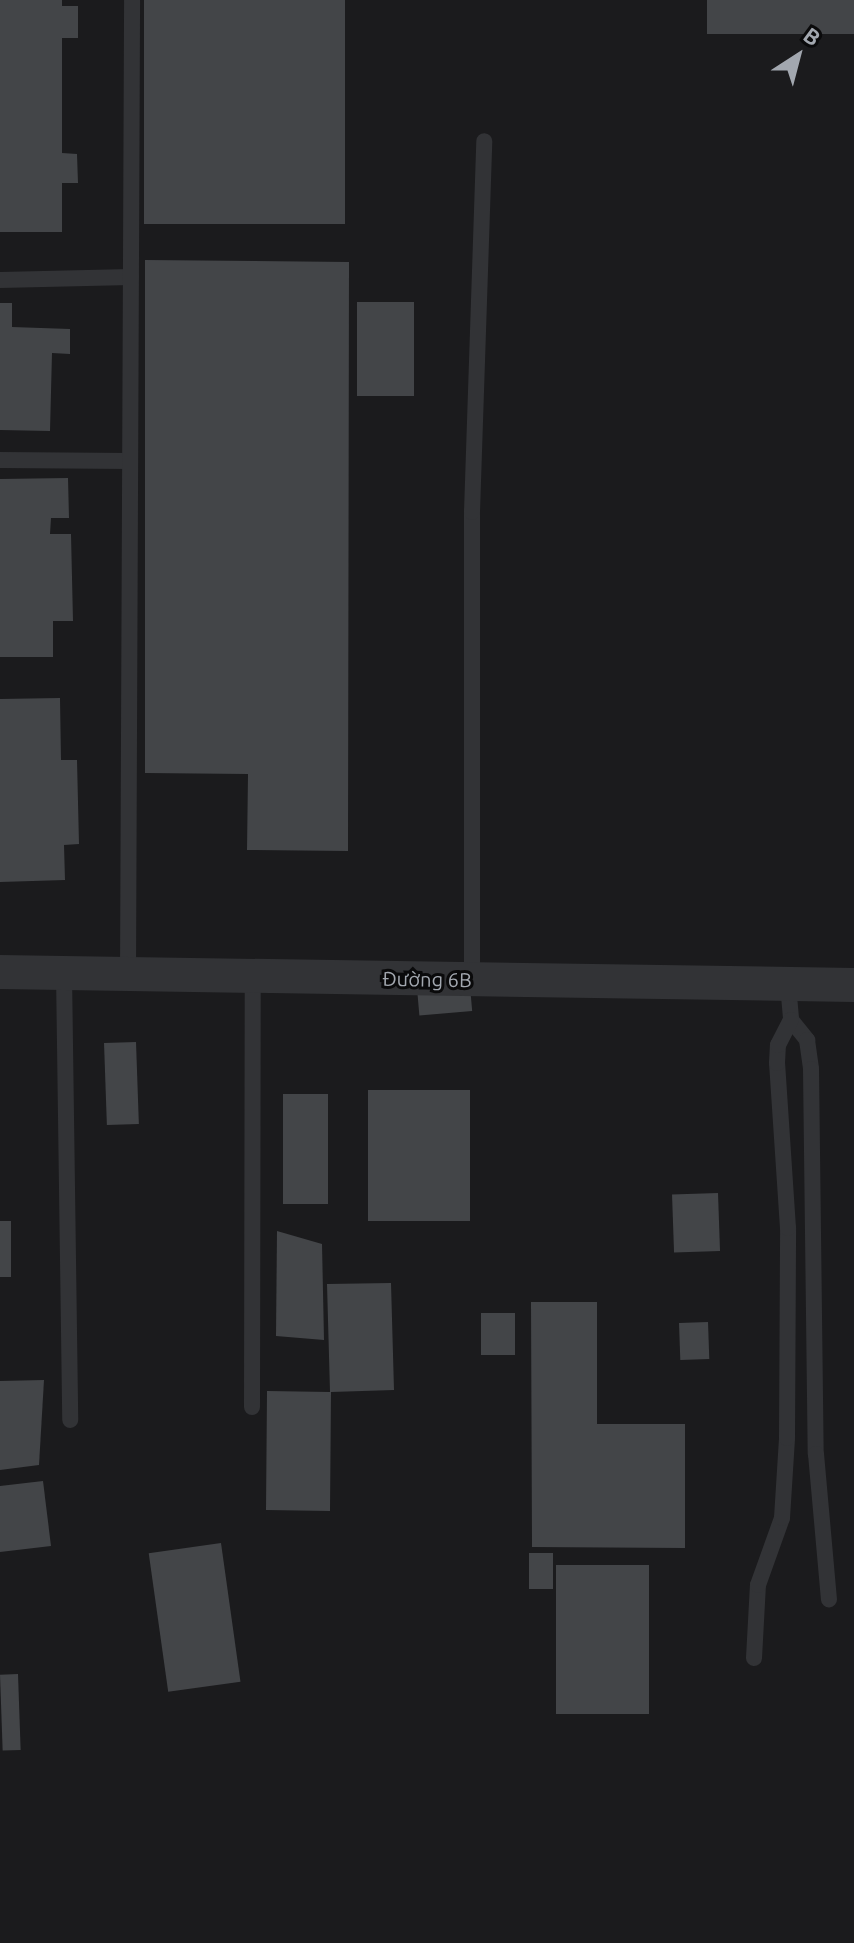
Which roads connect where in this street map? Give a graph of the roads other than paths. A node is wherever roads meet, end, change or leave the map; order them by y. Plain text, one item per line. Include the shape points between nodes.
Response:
1 (132, 0) edge
2 (484, 141) dead end
3 (131, 277) junction
4 (0, 280) edge
5 (0, 460) edge
6 (130, 461) junction
7 (0, 972) edge
8 (64, 973) junction
9 (128, 974) junction
10 (253, 976) junction
11 (472, 979) junction
12 (788, 984) junction
13 (854, 985) edge
14 (791, 1020) junction
15 (252, 1407) dead end
16 (70, 1420) dead end
17 (829, 1599) dead end
18 (754, 1658) dead end

1 - 3 lane
2 - 11 lane via 472,512
3 - 4 lane
3 - 6 lane
5 - 6 lane
6 - 9 lane
7 - 8 street, Đường 6B
8 - 9 street, Đường 6B
8 - 16 lane
9 - 10 street, Đường 6B
10 - 11 street, Đường 6B
10 - 15 lane
11 - 12 street, Đường 6B
12 - 13 street, Đường 6B
12 - 14 lane
14 - 17 lane via 807,1040 811,1069 816,1454
14 - 18 lane via 778,1045 777,1063 788,1228 787,1438 782,1518 758,1585

